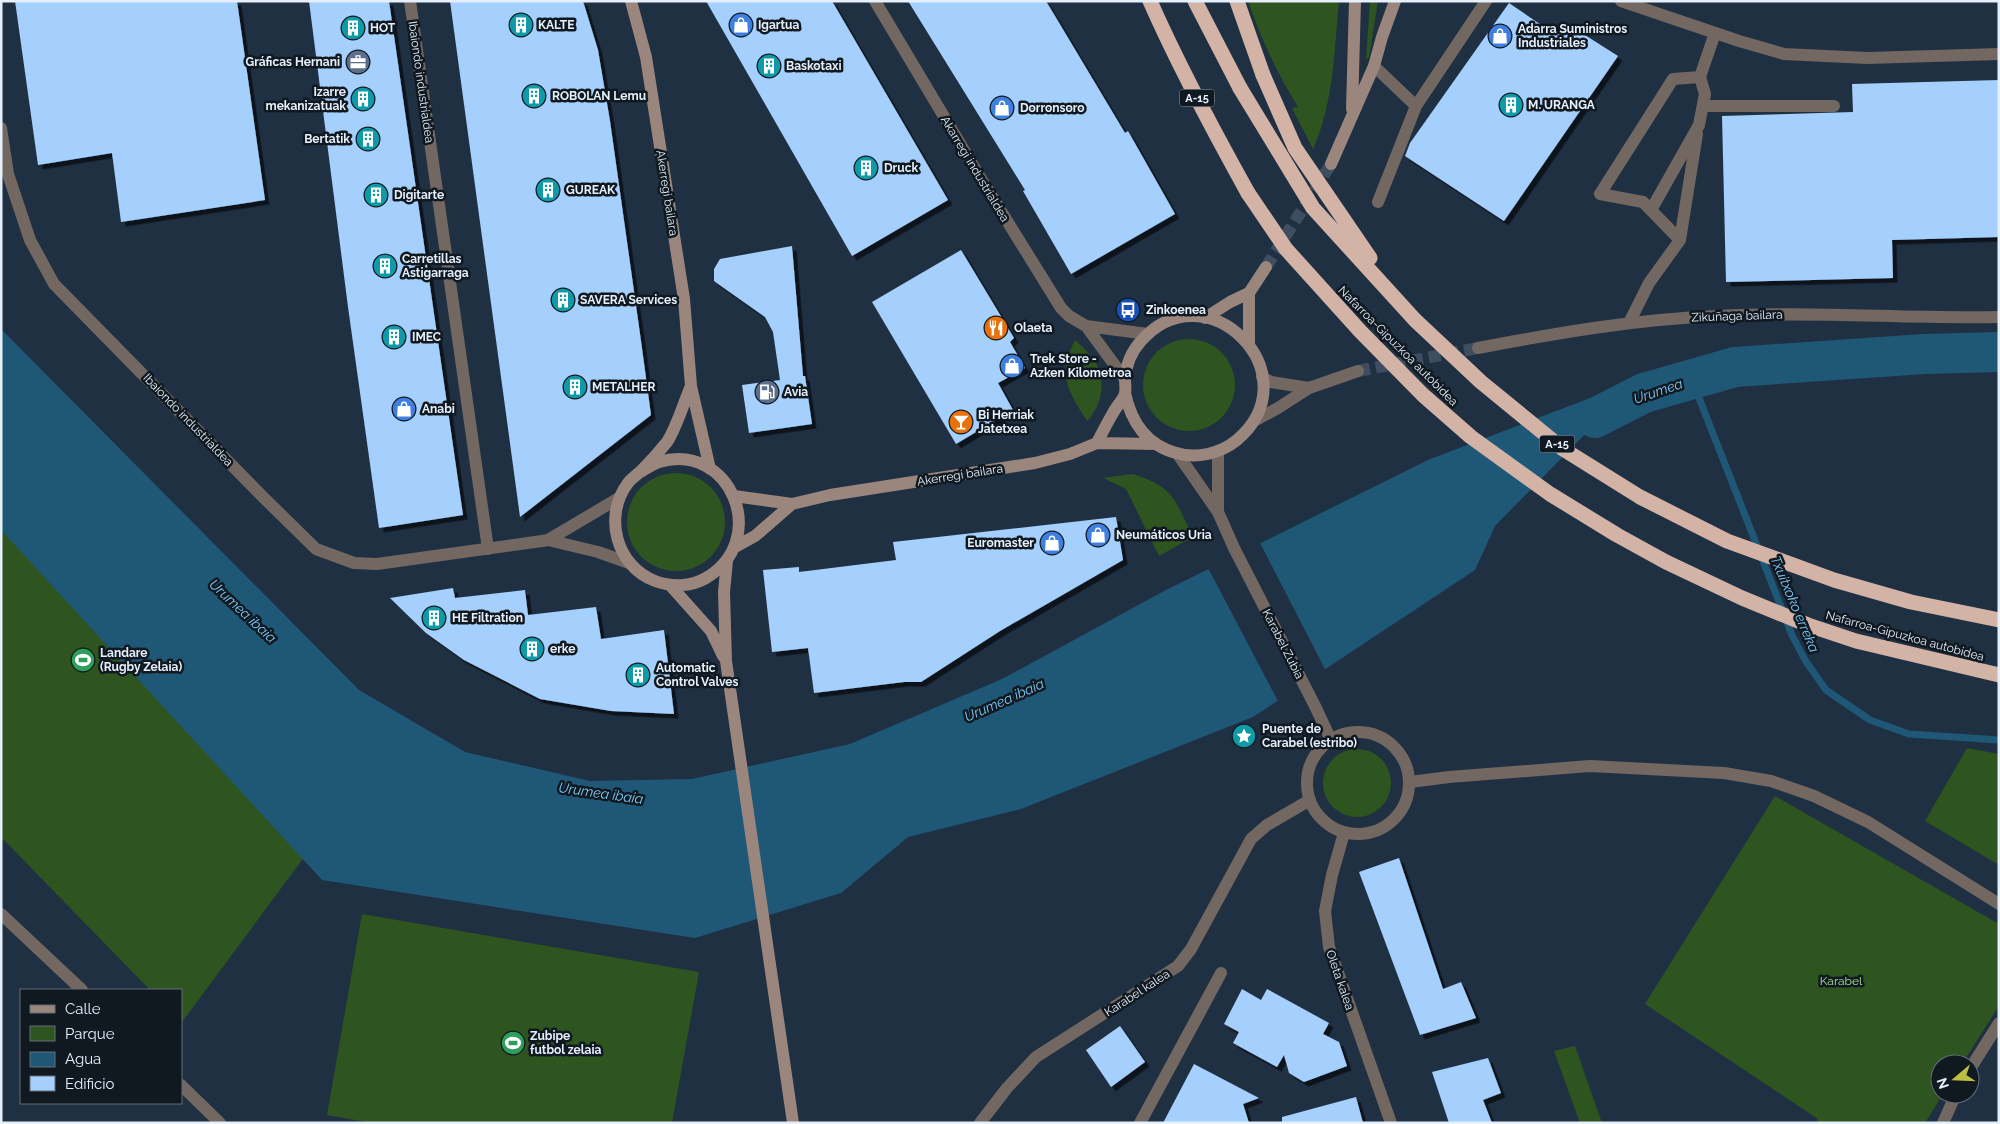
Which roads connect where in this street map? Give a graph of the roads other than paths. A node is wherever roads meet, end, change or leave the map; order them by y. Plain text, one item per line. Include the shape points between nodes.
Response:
1 (410, 1) edge
2 (631, 1) edge
3 (875, 1) edge
4 (1150, 1) edge
5 (1195, 1) edge
6 (1237, 1) edge
7 (1356, 1) edge
8 (1394, 1) edge
9 (1486, 1) edge
10 (1621, 1) edge
11 (1716, 33) junction
12 (1999, 54) edge
13 (1374, 66) junction
14 (1700, 77) junction
15 (1416, 106) junction
16 (1703, 106) junction
17 (1834, 106) dead end
18 (1352, 117) junction
19 (1699, 125) junction
20 (1, 128) edge
21 (1331, 164) tunnel mouth
22 (1378, 202) dead end
23 (1651, 210) junction
24 (1680, 240) junction
25 (1266, 267) tunnel mouth
26 (1249, 293) junction
27 (1999, 317) edge
28 (1205, 318) junction
29 (1415, 320) junction
30 (1629, 323) junction
31 (1086, 326) junction
32 (1148, 334) junction
33 (1249, 345) junction
34 (1478, 348) tunnel mouth
35 (1358, 371) tunnel mouth
36 (1262, 377) junction
37 (1125, 379) junction
38 (691, 386) junction
39 (1309, 388) junction
40 (1125, 393) junction
41 (1254, 421) junction
42 (1097, 444) junction
43 (1156, 444) junction
44 (1218, 452) junction
45 (1177, 453) junction
46 (710, 469) junction
47 (642, 471) junction
48 (734, 496) junction
49 (619, 498) junction
50 (792, 504) junction
51 (1218, 512) junction
52 (548, 540) junction
53 (735, 547) junction
54 (488, 548) junction
55 (727, 562) junction
56 (629, 563) junction
57 (670, 585) junction
58 (1999, 620) edge
59 (726, 661) junction
60 (1999, 675) edge
61 (1331, 740) junction
62 (1410, 782) junction
63 (1310, 800) junction
64 (1344, 833) junction
65 (1999, 904) edge
66 (1, 914) edge
67 (1221, 973) dead end
68 (81, 989) edge
69 (1999, 1024) edge
70 (1980, 1054) edge
71 (182, 1086) edge
72 (1952, 1104) edge
73 (220, 1123) edge
74 (793, 1123) edge
75 (980, 1123) edge
76 (1140, 1123) edge
77 (1391, 1123) edge
78 (1943, 1123) edge

1 - 54 street, Ibaiondo industrialdea
2 - 38 main road, Akerregi bailara via 646,57 684,299
3 - 31 street, Akarregi industrialdea via 1061,308
4 - 60 highway, Nafarroa-Gipuzkoa autobidea / A-15, bridge via 1207,119 1248,192 1286,249 1360,331 1423,395 1471,437 1550,494 1617,535 1742,598 1856,641
5 - 29 highway, A-15, bridge via 1240,88 1313,208
6 - 29 highway, bridge via 1263,75 1295,148
7 - 18 main road
8 - 13 main road
9 - 15 street
10 - 11 street
11 - 12 street via 1784,54 1867,58
11 - 14 street
13 - 15 street
13 - 18 main road
14 - 16 street via 1705,94
14 - 23 street via 1673,79 1600,194 1644,202
15 - 22 street
16 - 17 street
16 - 19 street
18 - 21 main road
19 - 23 street
19 - 24 street
20 - 54 street, Ibaiondo industrialdea via 8,174 30,240 54,284 316,549 354,563 377,564
23 - 24 street
24 - 30 street via 1649,283
25 - 26 main road
26 - 28 main road
26 - 33 main road
27 - 30 street, Zikuñaga bailara via 1719,316
28 - 32 main road via 1175,319
28 - 33 main road via 1230,327
29 - 58 highway, A-15, bridge via 1481,382 1563,448 1640,497 1690,523 1727,541 1834,580 1911,602
30 - 34 street, Zikuñaga bailara
31 - 32 street
31 - 37 street
32 - 37 main road via 1135,350
33 - 36 main road via 1258,360
35 - 39 street
36 - 39 street via 1271,382
36 - 41 main road via 1263,392
37 - 40 main road
38 - 46 main road, Akerregi bailara
38 - 47 main road via 668,440
39 - 41 street
40 - 42 main road
40 - 43 main road via 1135,422
41 - 44 main road via 1238,439
42 - 43 main road
42 - 50 main road, Akerregi bailara via 1035,463 830,495
43 - 45 main road
44 - 45 main road
44 - 51 street
45 - 51 street
46 - 47 main road via 676,460 658,462
46 - 48 main road
47 - 49 main road via 628,483
48 - 50 main road
48 - 53 main road via 739,513
49 - 52 street
49 - 56 main road via 615,531
50 - 53 main road via 755,536
51 - 61 street, Karabel Zubia
52 - 54 street, Ibaiondo industrialdea
52 - 56 street
53 - 55 main road
55 - 57 main road via 701,581
55 - 59 main road via 724,592
56 - 57 main road via 654,581
57 - 59 main road via 711,631
59 - 74 main road
61 - 62 street via 1360,732 1389,742 1404,760
61 - 63 street via 1318,751 1310,766 1307,783
62 - 64 street via 1404,808 1390,824 1372,833
62 - 65 street via 1590,766 1724,773 1770,782 1814,796 1868,822
63 - 64 street via 1323,821
63 - 75 street, Karabel kalea via 1267,825 1251,839 1191,949 1178,966 1036,1057
64 - 77 street, Oleta kalea via 1324,911 1328,947
66 - 68 street
67 - 76 street
69 - 70 street
71 - 73 street
72 - 78 street

